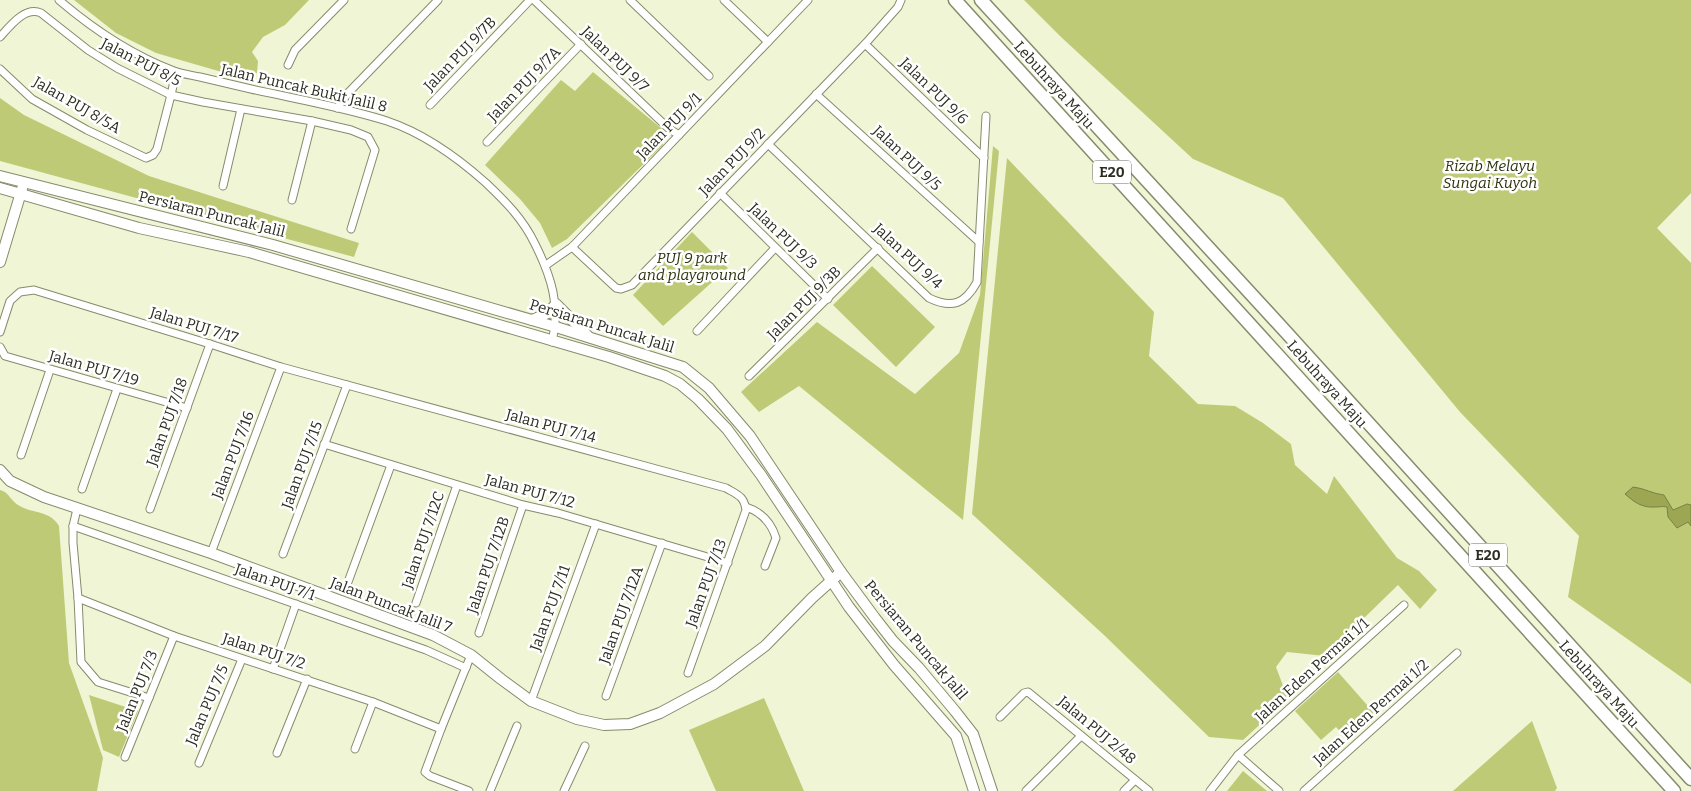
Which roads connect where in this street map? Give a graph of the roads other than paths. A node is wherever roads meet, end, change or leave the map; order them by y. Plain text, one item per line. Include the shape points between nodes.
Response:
1 (59, 0) edge
2 (344, 0) edge
3 (438, 0) edge
4 (530, 0) edge
5 (534, 0) edge
6 (630, 0) edge
7 (724, 0) edge
8 (808, 0) edge
9 (901, 0) edge
10 (955, 0) edge
11 (981, 0) edge
12 (0, 37) edge
13 (768, 42) junction
14 (581, 44) junction
15 (865, 44) junction
16 (288, 65) dead end
17 (0, 69) edge
18 (176, 72) junction
19 (709, 76) dead end
20 (816, 94) junction
21 (171, 95) junction
22 (430, 105) dead end
23 (337, 108) junction
24 (241, 109) junction
25 (986, 116) dead end
26 (312, 121) junction
27 (679, 136) junction
28 (487, 142) dead end
29 (768, 144) junction
30 (984, 158) junction
31 (0, 176) edge
32 (24, 183) junction
33 (223, 186) dead end
34 (0, 188) edge
35 (20, 194) junction
36 (720, 194) junction
37 (292, 200) dead end
38 (352, 229) dead end
39 (979, 242) junction
40 (572, 247) junction
41 (775, 248) junction
42 (878, 248) junction
43 (0, 262) edge
44 (546, 265) junction
45 (828, 299) junction
46 (556, 304) junction
47 (532, 320) junction
48 (556, 327) junction
49 (697, 331) dead end
50 (0, 332) edge
51 (589, 337) junction
52 (552, 342) junction
53 (210, 344) junction
54 (0, 347) edge
55 (281, 367) junction
56 (50, 370) junction
57 (749, 376) dead end
58 (346, 385) junction
59 (117, 389) junction
60 (187, 408) junction
61 (324, 444) junction
62 (21, 455) dead end
63 (391, 465) junction
64 (0, 470) edge
65 (457, 485) junction
66 (82, 489) dead end
67 (745, 504) junction
68 (523, 505) junction
69 (77, 509) junction
70 (150, 509) dead end
71 (596, 524) junction
72 (73, 526) junction
73 (662, 543) junction
74 (211, 553) junction
75 (283, 554) dead end
76 (728, 563) junction
77 (818, 563) junction
78 (765, 566) dead end
79 (841, 572) junction
80 (830, 581) junction
81 (348, 582) dead end
82 (78, 598) junction
83 (812, 598) junction
84 (843, 600) junction
85 (296, 604) junction
86 (416, 604) dead end
87 (1404, 606) dead end
88 (479, 633) dead end
89 (174, 636) junction
90 (1457, 653) dead end
91 (471, 655) junction
92 (242, 658) junction
93 (466, 668) junction
94 (273, 669) junction
95 (688, 673) dead end
96 (307, 679) junction
97 (606, 696) dead end
98 (149, 698) junction
99 (531, 701) junction
100 (373, 702) junction
101 (1000, 717) dead end
102 (517, 726) dead end
103 (440, 729) junction
104 (1081, 736) junction
105 (585, 746) dead end
106 (355, 750) dead end
107 (277, 753) dead end
108 (1238, 755) junction
109 (126, 757) dead end
110 (198, 763) dead end
111 (1691, 779) edge
112 (1135, 780) junction
113 (469, 791) edge
114 (490, 791) edge
115 (564, 791) edge
116 (974, 791) edge
117 (992, 791) edge
118 (1026, 791) edge
119 (1124, 791) edge
120 (1149, 791) edge
121 (1210, 791) edge
122 (1279, 791) edge
123 (1304, 791) edge
124 (1674, 791) edge

1 - 18 street, Jalan Puncak Bukit Jalil 8 via 111,39
2 - 16 street via 295,50
3 - 23 street
4 - 22 street, Jalan PUJ 9/7B
5 - 14 street, Jalan PUJ 9/7
6 - 19 street
7 - 13 street
8 - 13 street, Jalan PUJ 9/1
9 - 15 street, Jalan PUJ 9/2 via 898,8
10 - 124 highway, Lebuhraya Maju / E20
11 - 111 highway, Lebuhraya Maju / E20
12 - 21 street, Jalan PUJ 8/5 via 20,17 37,11 117,68
13 - 27 street, Jalan PUJ 9/1
14 - 27 street, Jalan PUJ 9/7
14 - 28 street, Jalan PUJ 9/7A
15 - 20 street, Jalan PUJ 9/2
15 - 30 street, Jalan PUJ 9/6
17 - 21 street, Jalan PUJ 8/5A via 32,98 86,130 146,158 156,153
18 - 21 street
18 - 23 street, Jalan Puncak Bukit Jalil 8
20 - 29 street, Jalan PUJ 9/2
20 - 39 street, Jalan PUJ 9/5
21 - 24 street, Jalan PUJ 8/5
23 - 44 street, Jalan Puncak Bukit Jalil 8 via 388,122 426,140 464,164 510,206 532,236
24 - 26 street, Jalan PUJ 8/5
24 - 33 street
25 - 30 street, Jalan PUJ 9/4
26 - 37 street
26 - 38 street, Jalan PUJ 8/5 via 368,137 375,150
27 - 40 street, Jalan PUJ 9/1
29 - 36 street, Jalan PUJ 9/2
29 - 42 street, Jalan PUJ 9/4
30 - 39 street, Jalan PUJ 9/4
31 - 32 main road, Persiaran Puncak Jalil
32 - 35 main road
32 - 47 main road, Persiaran Puncak Jalil via 273,244
34 - 35 main road, Persiaran Puncak Jalil
35 - 43 main road
35 - 52 main road, Persiaran Puncak Jalil via 139,228 249,252
36 - 40 street, Jalan PUJ 9/2 via 626,288 611,284
36 - 41 street, Jalan PUJ 9/3
39 - 42 street, Jalan PUJ 9/4 via 977,282 964,299 951,305 929,298
40 - 44 street, Jalan PUJ 9/1
41 - 45 street, Jalan PUJ 9/3
41 - 49 street
42 - 45 street, Jalan PUJ 9/3B
44 - 46 street, Jalan Puncak Bukit Jalil 8
45 - 57 street, Jalan PUJ 9/3B
46 - 47 main road via 548,313
46 - 48 street, Jalan Puncak Bukit Jalil 8
46 - 51 main road
47 - 48 main road, Persiaran Puncak Jalil
48 - 51 main road, Persiaran Puncak Jalil
48 - 52 street, Jalan Puncak Bukit Jalil 8
50 - 53 street, Jalan PUJ 7/17 via 10,301 20,292 34,290
51 - 79 main road, Persiaran Puncak Jalil via 683,367 709,388 750,436
52 - 77 main road, Persiaran Puncak Jalil via 609,357 666,376 680,384 727,429
53 - 55 street, Jalan PUJ 7/17
53 - 60 street, Jalan PUJ 7/18
54 - 56 street, Jalan PUJ 7/19 via 4,356
55 - 58 street, Jalan PUJ 7/17
55 - 74 street, Jalan PUJ 7/16
56 - 59 street, Jalan PUJ 7/19
56 - 62 street
58 - 61 street, Jalan PUJ 7/15
58 - 67 street, Jalan PUJ 7/14 via 726,488 739,495
59 - 60 street, Jalan PUJ 7/19
59 - 66 street
60 - 70 street, Jalan PUJ 7/18
61 - 63 street, Jalan PUJ 7/12
61 - 75 street, Jalan PUJ 7/15
63 - 65 street, Jalan PUJ 7/12
63 - 81 street
64 - 69 main road, Jalan Puncak Jalil 7 via 10,481
65 - 68 street, Jalan PUJ 7/12
65 - 86 street, Jalan PUJ 7/12C
67 - 76 street, Jalan PUJ 7/13 via 746,510
67 - 78 street, Jalan PUJ 7/14 via 765,518 774,530 776,538
68 - 71 street, Jalan PUJ 7/12
68 - 88 street, Jalan PUJ 7/12B
69 - 72 street
69 - 74 main road, Jalan Puncak Jalil 7
71 - 73 street, Jalan PUJ 7/12
71 - 99 street, Jalan PUJ 7/11
72 - 82 street
72 - 85 street, Jalan PUJ 7/1
73 - 76 street, Jalan PUJ 7/12
73 - 97 street, Jalan PUJ 7/12A
74 - 91 main road, Jalan Puncak Jalil 7 via 434,635
76 - 95 street, Jalan PUJ 7/13
77 - 80 main road, Persiaran Puncak Jalil
77 - 83 main road via 819,581
79 - 80 main road, Jalan Puncak Jalil 7
79 - 117 main road, Persiaran Puncak Jalil via 893,641 973,734
80 - 83 main road, Jalan Puncak Jalil 7
80 - 84 main road, Persiaran Puncak Jalil
82 - 89 street, Jalan PUJ 7/2
82 - 98 street via 81,662 98,682
83 - 84 main road via 832,595
83 - 99 main road, Jalan Puncak Jalil 7 via 765,646 714,684 660,713 630,724 604,725 577,719
84 - 116 main road, Persiaran Puncak Jalil via 956,736
85 - 93 street, Jalan PUJ 7/1 via 426,650
85 - 94 street
87 - 108 street, Jalan Eden Permai 1/1
89 - 92 street, Jalan PUJ 7/2
89 - 98 street, Jalan PUJ 7/3
90 - 123 street, Jalan Eden Permai 1/2
91 - 93 street
91 - 99 main road, Jalan Puncak Jalil 7
92 - 94 street, Jalan PUJ 7/2
92 - 110 street, Jalan PUJ 7/5
93 - 103 street
94 - 96 street, Jalan PUJ 7/2
96 - 100 street, Jalan PUJ 7/2
96 - 107 street
98 - 109 street, Jalan PUJ 7/3
100 - 103 street, Jalan PUJ 7/2
100 - 106 street
101 - 104 street, Jalan PUJ 2/48 via 1026,692
102 - 114 street
103 - 113 street via 425,772
104 - 112 street, Jalan PUJ 2/48
104 - 118 street
105 - 115 street
108 - 121 street, Jalan Eden Permai 1/1
108 - 122 street
112 - 119 street
112 - 120 street, Jalan PUJ 2/48

